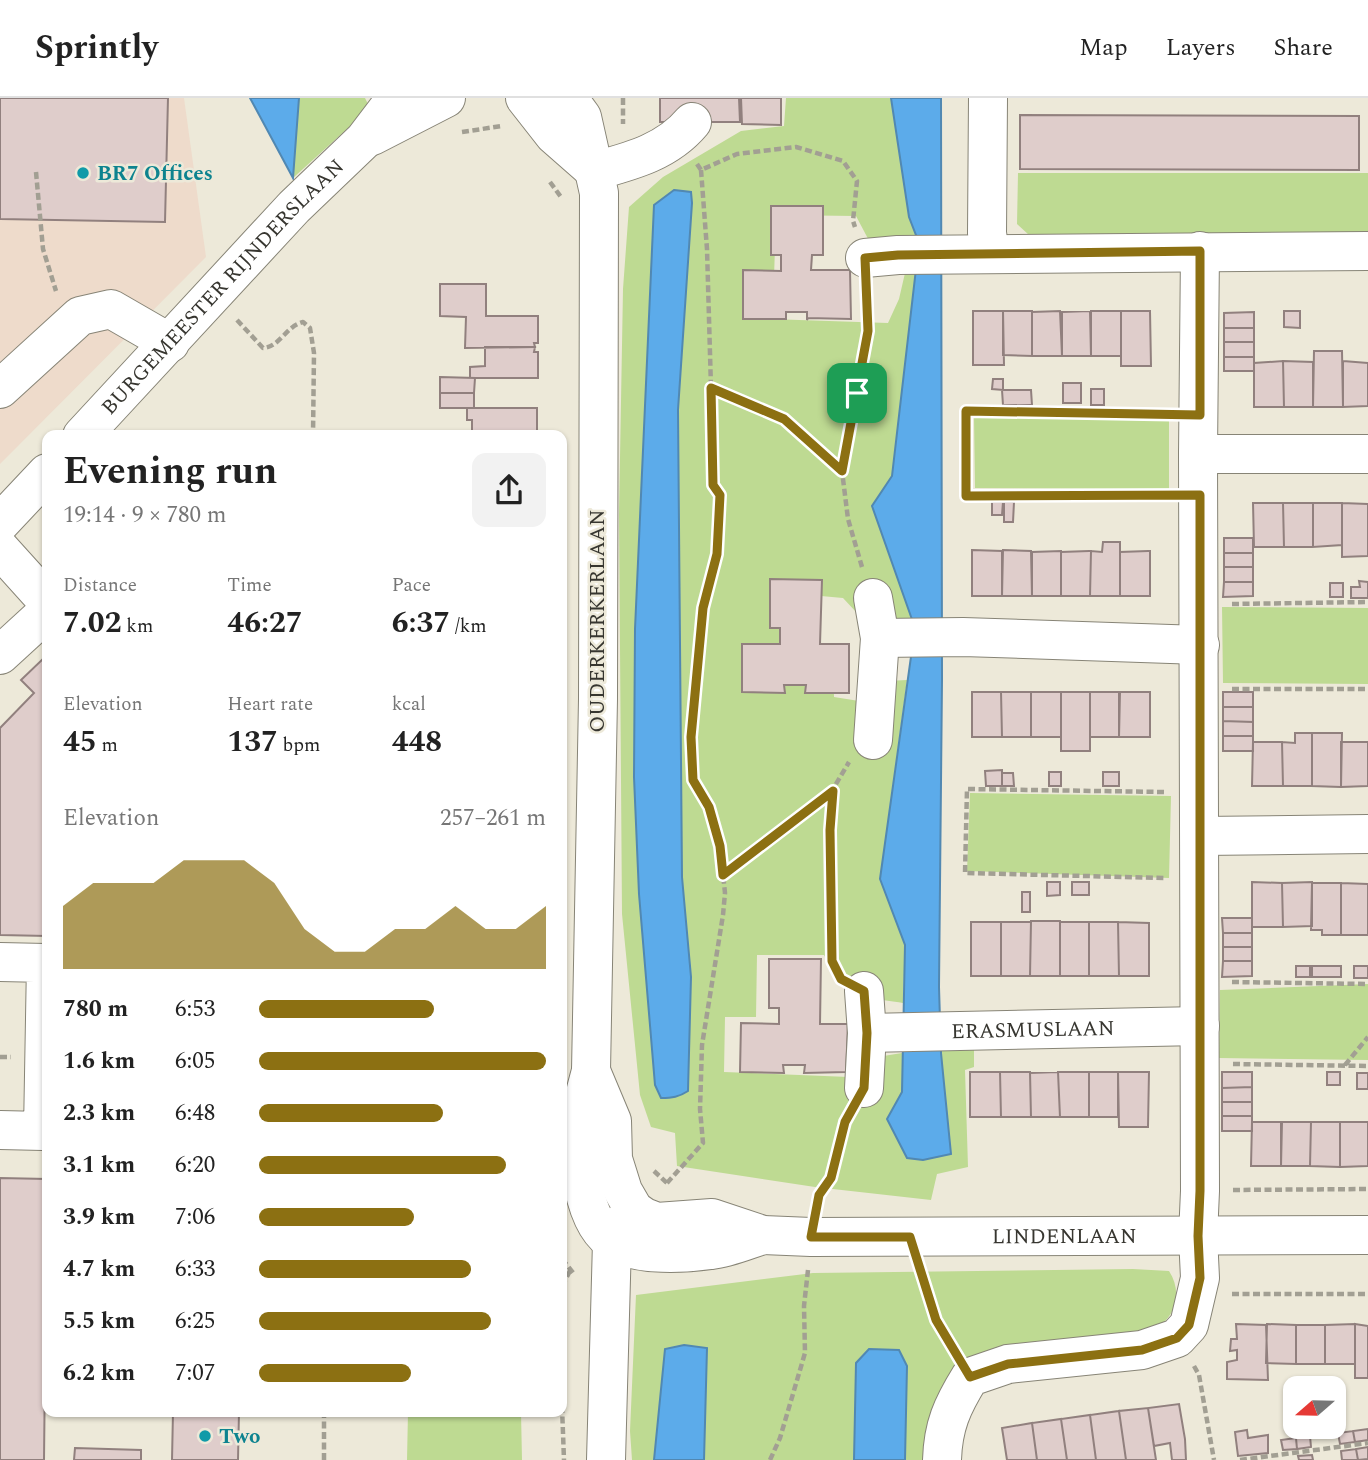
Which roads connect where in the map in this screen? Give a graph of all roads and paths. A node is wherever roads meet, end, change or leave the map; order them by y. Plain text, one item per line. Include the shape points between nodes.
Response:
1 (396, 98) edge
2 (446, 98) edge
3 (525, 98) edge
4 (568, 98) edge
5 (988, 98) edge
6 (686, 130) joint
7 (364, 140) junction
8 (701, 170) junction
9 (595, 171) junction
10 (36, 172) dead end
11 (1200, 251) junction
12 (1368, 251) edge
13 (974, 255) junction
14 (881, 257) junction
15 (232, 314) dead end
16 (73, 322) junction
17 (170, 343) junction
18 (0, 388) edge
19 (711, 388) junction
20 (1200, 415) junction
21 (88, 430) edge
22 (313, 430) edge
23 (1198, 454) junction
24 (1368, 454) edge
25 (842, 471) junction
26 (42, 477) edge
27 (1200, 495) junction
28 (0, 523) edge
29 (0, 549) edge
30 (42, 595) edge
31 (873, 598) joint
32 (1368, 603) edge
33 (1200, 604) junction
34 (42, 617) edge
35 (892, 638) junction
36 (1200, 645) junction
37 (0, 655) edge
38 (1200, 689) junction
39 (1368, 689) edge
40 (873, 740) joint
41 (833, 791) junction
42 (1200, 792) junction
43 (1368, 834) edge
44 (1200, 836) junction
45 (723, 875) junction
46 (1200, 879) junction
47 (0, 962) edge
48 (42, 963) edge
49 (1200, 982) junction
50 (1368, 984) edge
51 (864, 991) joint
52 (1200, 1026) junction
53 (881, 1032) junction
54 (1368, 1037) edge
55 (1200, 1064) junction
56 (1344, 1066) junction
57 (1368, 1066) edge
58 (591, 1071) junction
59 (864, 1088) joint
60 (0, 1130) edge
61 (42, 1131) edge
62 (667, 1183) dead end
63 (1368, 1189) edge
64 (1200, 1191) junction
65 (634, 1210) junction
66 (763, 1235) junction
67 (1368, 1235) edge
68 (1198, 1236) junction
69 (811, 1237) junction
70 (910, 1237) junction
71 (612, 1242) junction
72 (1368, 1294) edge
73 (1196, 1295) junction
74 (1177, 1338) junction
75 (970, 1377) junction
76 (324, 1417) edge
77 (562, 1417) edge
78 (1368, 1443) edge
79 (324, 1460) edge
80 (564, 1460) edge
81 (606, 1460) edge
82 (770, 1460) edge
83 (942, 1460) edge
84 (1214, 1460) edge
85 (1240, 1460) edge

1 - 7 street, BURGEMEESTER RIJNDERSLAAN
2 - 7 street, BURGEMEESTER RIJNDERSLAAN
3 - 9 street via 554,135
4 - 9 street, OUDERKERKERLAAN via 582,117
5 - 13 street via 987,233
6 - 8 path
6 - 9 street via 648,155
7 - 17 street, BURGEMEESTER RIJNDERSLAAN via 294,207
8 - 14 path via 737,153 796,148 843,161 857,180 853,221
8 - 19 path
9 - 58 street, OUDERKERKERLAAN via 599,193 598,699
10 - 16 path via 43,249 56,291
11 - 12 street
11 - 13 street
11 - 20 street
13 - 14 street
14 - 25 path
15 - 22 path via 263,348 274,345 298,323 310,328
16 - 17 street via 111,309
16 - 18 street
17 - 21 street, BURGEMEESTER RIJNDERSLAAN
19 - 25 path via 784,419
19 - 45 path via 713,485 720,495 718,542 703,608 691,737 693,780 709,807
20 - 23 street
20 - 27 path via 966,411 966,496
23 - 24 street
23 - 27 street
25 - 31 path via 848,519
26 - 28 street
27 - 33 street
29 - 30 street
31 - 35 street
32 - 33 path
33 - 36 street
34 - 37 street
35 - 36 street
35 - 40 street
36 - 38 street
38 - 39 path
38 - 42 street
40 - 41 path via 848,763
41 - 45 path
41 - 51 path via 832,961 841,979
42 - 44 street
42 - 46 path via 967,789 965,873
43 - 44 street
44 - 46 street
45 - 62 path via 723,915 702,1045 703,1143
46 - 49 street
47 - 48 street
49 - 50 path
49 - 52 street
51 - 53 street
52 - 53 street, ERASMUSLAAN
52 - 55 street
53 - 59 street
54 - 56 path
55 - 56 path
55 - 64 street
56 - 57 path
58 - 65 street, OUDERKERKERLAAN via 612,1121 612,1159
58 - 71 street, OUDERKERKERLAAN via 579,1119 579,1171 589,1207
59 - 69 path via 845,1122 831,1178 819,1195
60 - 61 street
63 - 64 path
64 - 68 street
65 - 66 street, LINDENLAAN via 657,1222 712,1218
65 - 71 street
66 - 69 street, LINDENLAAN
66 - 71 street, LINDENLAAN via 701,1251 650,1251
67 - 68 street, LINDENLAAN
68 - 70 street, LINDENLAAN
68 - 73 street
69 - 70 street, LINDENLAAN
69 - 82 path via 805,1353
70 - 75 path via 936,1320
71 - 81 street
72 - 73 path
73 - 74 street via 1189,1325
74 - 75 street via 1142,1350 1008,1364
74 - 84 path via 1199,1375
75 - 83 street via 952,1406
76 - 79 path
77 - 80 path
78 - 85 path

